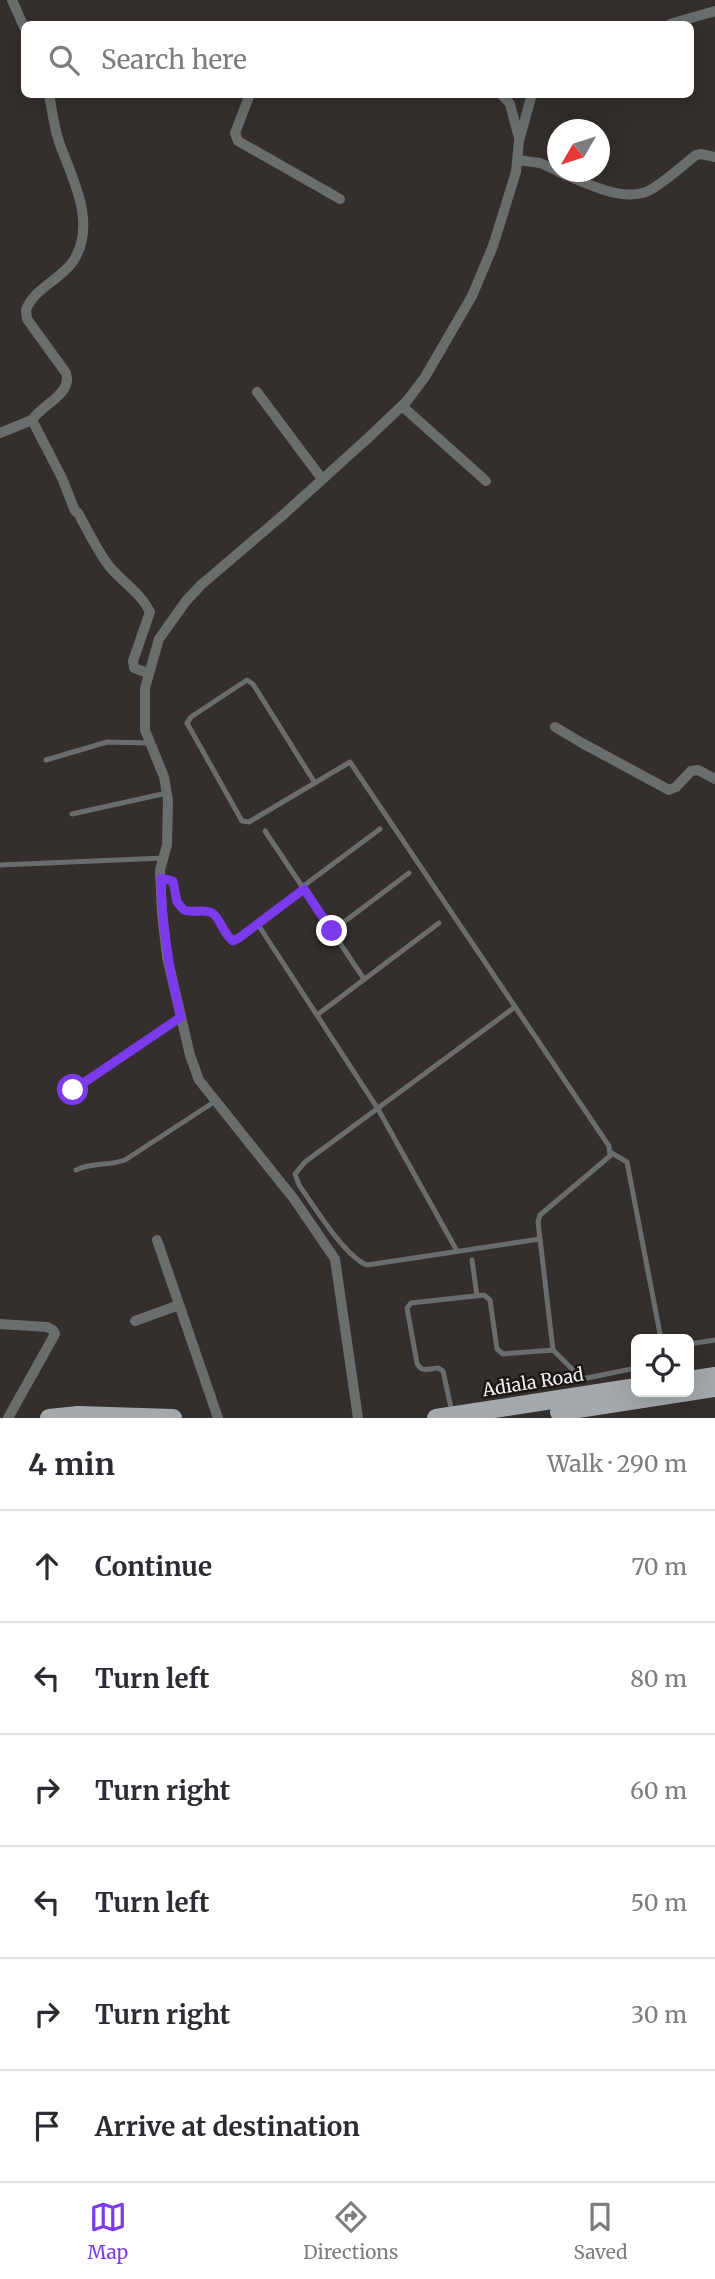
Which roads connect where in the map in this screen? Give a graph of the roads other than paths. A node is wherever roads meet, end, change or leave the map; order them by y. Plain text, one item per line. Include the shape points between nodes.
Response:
1 (12, 0) edge
2 (715, 11) edge
3 (21, 21) edge
4 (680, 21) edge
5 (50, 98) edge
6 (248, 98) edge
7 (505, 98) edge
8 (531, 98) edge
9 (519, 141) junction
10 (715, 157) edge
11 (518, 160) junction
12 (547, 166) edge
13 (587, 182) edge
14 (340, 199) dead end
15 (257, 392) dead end
16 (402, 406) junction
17 (32, 420) junction
18 (0, 433) edge
19 (322, 479) junction
20 (486, 481) dead end
21 (148, 673) junction
22 (555, 727) dead end
23 (150, 743) junction
24 (46, 760) dead end
25 (715, 779) edge
26 (314, 783) junction
27 (167, 793) junction
28 (72, 814) dead end
29 (380, 829) dead end
30 (265, 831) dead end
31 (164, 858) junction
32 (0, 864) edge
33 (409, 873) dead end
34 (161, 878) junction
35 (303, 888) junction
36 (257, 923) junction
37 (439, 923) dead end
38 (332, 931) junction
39 (364, 979) junction
40 (515, 1007) junction
41 (317, 1015) junction
42 (181, 1017) junction
43 (73, 1090) dead end
44 (214, 1102) junction
45 (378, 1109) junction
46 (610, 1152) junction
47 (76, 1170) dead end
48 (540, 1239) junction
49 (157, 1240) dead end
50 (457, 1251) junction
51 (472, 1260) dead end
52 (477, 1296) junction
53 (179, 1305) junction
54 (135, 1321) dead end
55 (0, 1324) edge
56 (660, 1334) edge
57 (715, 1340) edge
58 (694, 1343) edge
59 (553, 1350) junction
60 (631, 1369) edge
61 (715, 1376) edge
62 (694, 1379) edge
63 (631, 1388) edge
64 (715, 1388) edge
65 (444, 1417) edge
66 (8, 1418) edge
67 (49, 1418) edge
68 (161, 1418) edge
69 (171, 1418) edge
70 (218, 1418) edge
71 (358, 1418) edge
72 (518, 1418) edge

1 - 3 street
2 - 4 street
5 - 17 street via 57,136 78,187 83,235 79,251 65,271 32,299 26,310 27,319 69,381
6 - 14 street via 235,132 238,141
7 - 9 street
8 - 9 street
9 - 11 street
10 - 13 street via 696,155 650,190 632,195
11 - 12 street
11 - 16 street via 511,192 472,296 425,377
15 - 19 street
16 - 19 street
16 - 20 street
17 - 18 street
17 - 21 street via 100,554 147,605 150,612 133,665
19 - 21 street via 186,601 159,639
21 - 23 street via 144,717
22 - 25 street via 669,790 691,771
23 - 24 lane via 107,741
23 - 27 street
26 - 26 lane via 249,822 242,821 187,723 247,680
26 - 40 lane via 350,762
27 - 28 lane
27 - 31 street
29 - 35 lane
30 - 35 lane
31 - 32 lane
31 - 34 street
33 - 38 lane
34 - 36 lane via 173,881 177,902 184,910 210,911 233,941
34 - 42 street via 167,957
35 - 36 lane
35 - 38 lane
36 - 41 lane
37 - 39 lane
38 - 39 lane
39 - 41 lane
40 - 45 lane
40 - 46 lane
41 - 45 lane
42 - 43 lane
42 - 44 street via 198,1080
44 - 47 lane via 125,1160
44 - 71 street via 294,1199 335,1259
45 - 50 lane
45 - 50 lane via 305,1162 295,1174 299,1185 349,1252 367,1265
46 - 48 lane via 540,1215
46 - 56 lane via 627,1162
48 - 50 lane
48 - 59 lane
49 - 53 street
51 - 52 lane
52 - 59 lane via 489,1300 498,1349 503,1354
52 - 65 lane via 411,1303 407,1308 419,1368 443,1371
53 - 54 street
53 - 70 street
55 - 66 street via 47,1327 55,1334
57 - 58 lane
59 - 60 lane via 582,1379
61 - 62 main road
63 - 65 main road, Adiala Road
64 - 72 main road, Adiala Road
67 - 68 main road
68 - 69 main road

